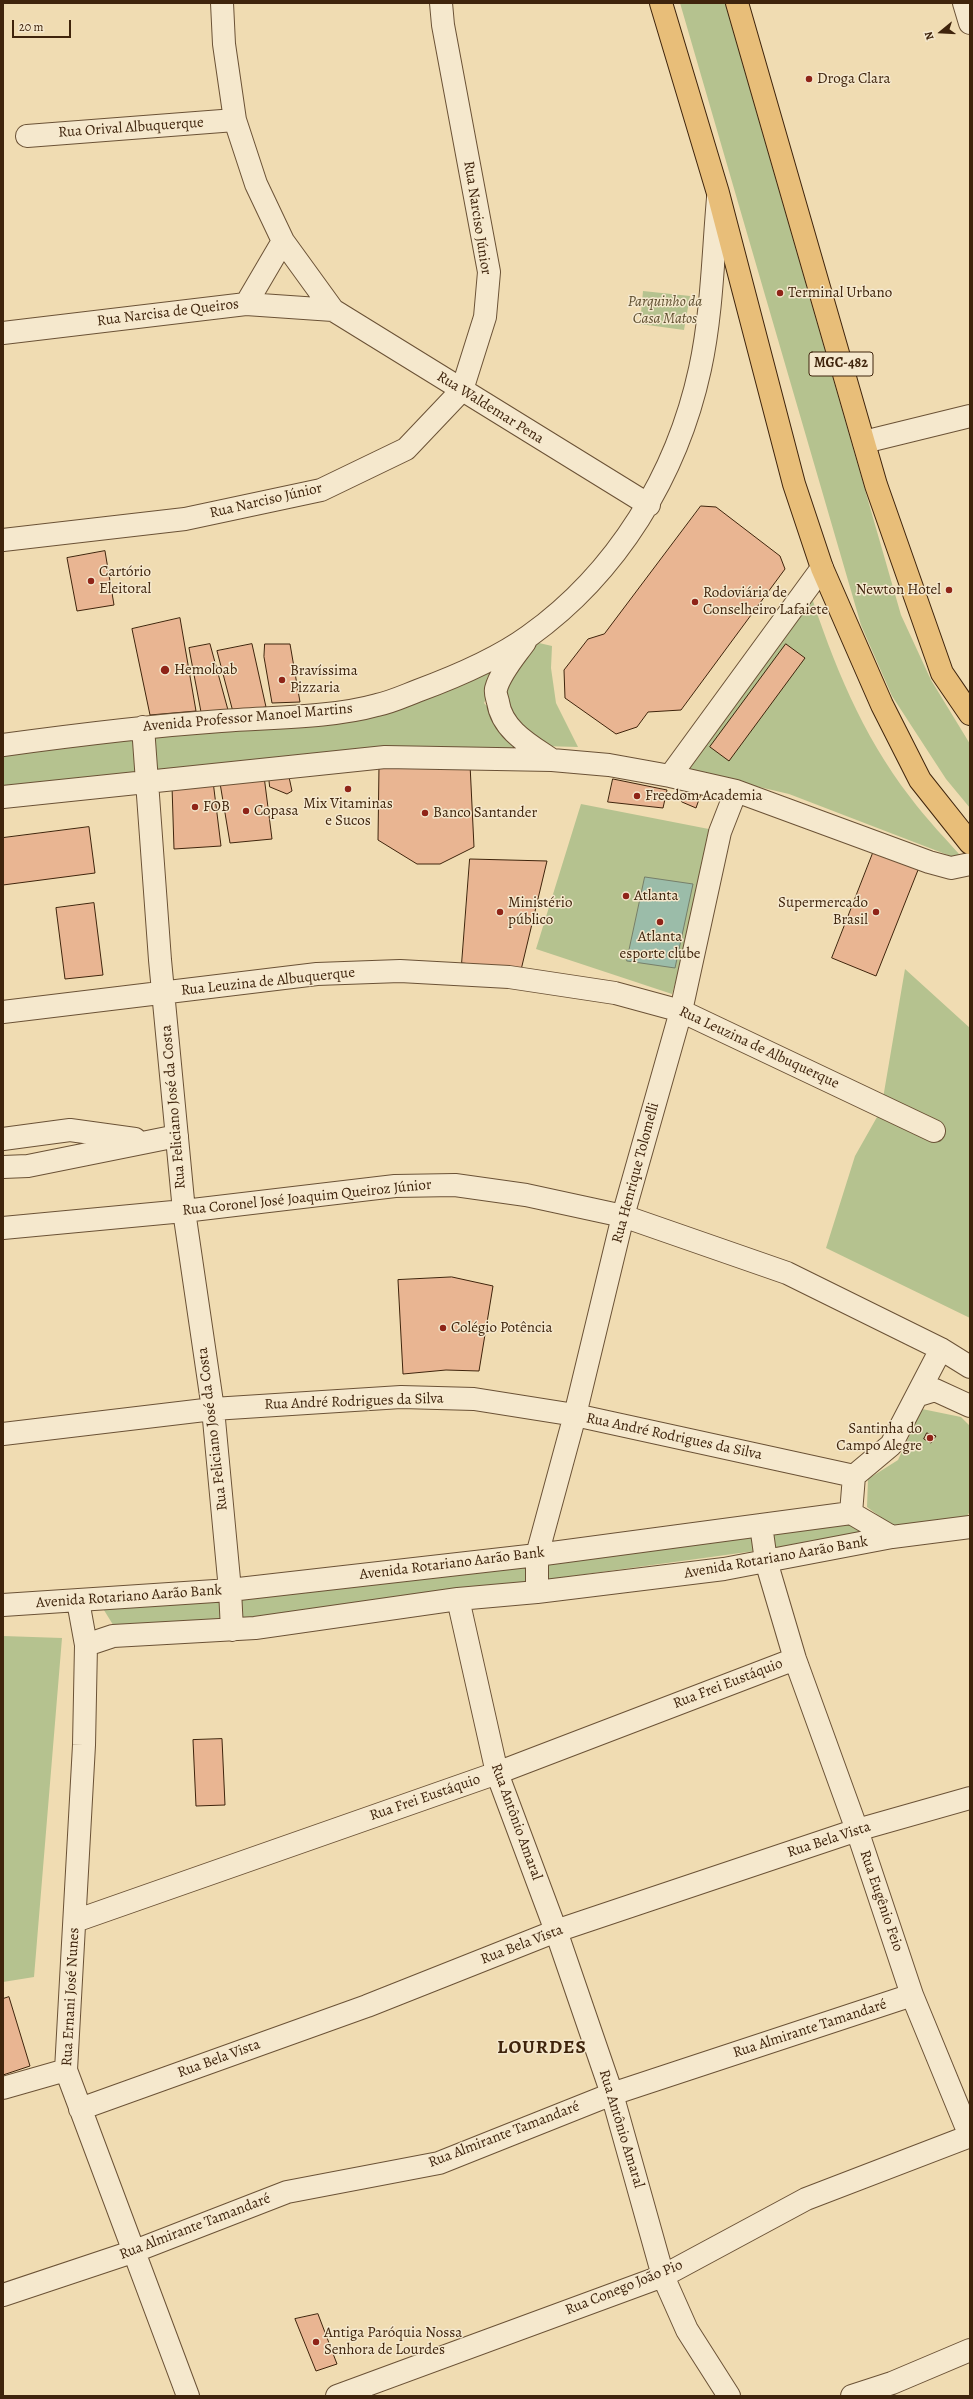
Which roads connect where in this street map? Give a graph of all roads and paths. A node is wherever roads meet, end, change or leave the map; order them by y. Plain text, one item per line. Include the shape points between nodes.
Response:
1 (222, 3) edge
2 (441, 3) edge
3 (661, 3) edge
4 (737, 3) edge
5 (964, 3) edge
6 (970, 23) edge
7 (235, 120) junction
8 (27, 136) dead end
9 (718, 194) junction
10 (283, 241) junction
11 (246, 304) junction
12 (333, 310) junction
13 (3, 333) edge
14 (462, 390) junction
15 (970, 416) edge
16 (864, 442) junction
17 (649, 505) junction
18 (3, 540) edge
19 (822, 568) junction
20 (528, 637) junction
21 (970, 714) edge
22 (143, 727) junction
23 (3, 745) edge
24 (552, 760) junction
25 (670, 776) junction
26 (147, 782) junction
27 (736, 792) junction
28 (3, 797) edge
29 (970, 842) edge
30 (970, 864) edge
31 (164, 993) junction
32 (681, 1010) junction
33 (3, 1012) edge
34 (934, 1131) dead end
35 (177, 1136) junction
36 (3, 1139) edge
37 (150, 1142) junction
38 (3, 1167) edge
39 (184, 1210) junction
40 (623, 1216) junction
41 (3, 1228) edge
42 (941, 1349) junction
43 (970, 1368) edge
44 (919, 1394) junction
45 (970, 1406) edge
46 (213, 1409) junction
47 (576, 1415) junction
48 (3, 1434) edge
49 (854, 1476) junction
50 (851, 1512) junction
51 (761, 1525) junction
52 (970, 1527) edge
53 (892, 1537) junction
54 (537, 1555) junction
55 (766, 1562) junction
56 (230, 1590) junction
57 (537, 1592) junction
58 (458, 1599) junction
59 (78, 1601) junction
60 (3, 1605) edge
61 (232, 1630) junction
62 (86, 1645) junction
63 (795, 1659) junction
64 (497, 1773) junction
65 (970, 1798) edge
66 (857, 1830) junction
67 (75, 1921) junction
68 (556, 1932) junction
69 (912, 1995) junction
70 (66, 2070) junction
71 (3, 2088) edge
72 (612, 2094) junction
73 (80, 2108) junction
74 (970, 2136) edge
75 (135, 2251) junction
76 (663, 2276) junction
77 (3, 2295) edge
78 (970, 2350) edge
79 (188, 2396) edge
80 (337, 2396) edge
81 (730, 2396) edge
82 (852, 2396) edge

1 - 7 street via 224,44
2 - 14 street, Rua Narciso Júnior via 489,272 485,317
3 - 9 highway
4 - 16 highway, MGC-482
5 - 6 street
7 - 8 street, Rua Orival Albuquerque
7 - 10 street via 256,184
9 - 17 street, Avenida Professor Manoel Martins via 709,311 700,369 683,433
9 - 19 highway via 794,484
10 - 11 street
10 - 12 street
11 - 12 street, Rua Narcisa de Queiros
11 - 13 street, Rua Narcisa de Queiros
12 - 14 street, Rua Waldemar Pena
14 - 17 street, Rua Waldemar Pena
14 - 18 street, Rua Narciso Júnior via 406,449 321,490 185,519
15 - 16 street
16 - 21 highway, MGC-482 via 903,567 942,673
17 - 20 street, Avenida Professor Manoel Martins via 606,566 569,604
19 - 25 street
19 - 29 highway via 882,705 920,780
20 - 22 street, Avenida Professor Manoel Martins via 489,660 439,683 377,705 334,712
20 - 24 street via 496,690 499,708 506,724 518,736
22 - 23 street, Avenida Professor Manoel Martins
22 - 26 street, Rua Feliciano José da Costa
24 - 25 street via 609,765
24 - 26 street via 385,758
25 - 27 street
26 - 28 street
26 - 31 street, Rua Feliciano José da Costa
27 - 30 street via 929,862 951,868
27 - 32 street, Rua Henrique Tolomelli via 720,832
31 - 32 street, Rua Leuzina de Albuquerque via 317,974 406,971 509,977 615,993
31 - 33 street, Rua Leuzina de Albuquerque
31 - 35 street, Rua Feliciano José da Costa
32 - 34 street, Rua Leuzina de Albuquerque
32 - 40 street, Rua Henrique Tolomelli
35 - 37 street
35 - 39 street, Rua Feliciano José da Costa
36 - 37 street via 70,1130
37 - 38 street via 28,1166
39 - 40 street, Rua Coronel José Joaquim Queiroz Júnior via 395,1186 455,1185 526,1195
39 - 41 street, Rua Coronel José Joaquim Queiroz Júnior
39 - 46 street, Rua Feliciano José da Costa
40 - 42 street, Rua Coronel José Joaquim Queiroz Júnior via 787,1273
40 - 47 street, Rua Henrique Tolomelli
42 - 43 street, Rua Coronel José Joaquim Queiroz Júnior
42 - 44 street
44 - 45 street via 935,1390
44 - 49 street via 891,1445
46 - 47 street, Rua André Rodrigues da Silva via 408,1397 474,1399
46 - 48 street, Rua André Rodrigues da Silva
46 - 56 street, Rua Feliciano José da Costa
47 - 49 street, Rua André Rodrigues da Silva
47 - 54 street, Rua Henrique Tolomelli
49 - 50 street
50 - 51 street, Avenida Rotariano Aarão Bank
50 - 53 street, Avenida Rotariano Aarão Bank
51 - 54 street, Avenida Rotariano Aarão Bank
51 - 55 street, Rua Eugênio Feio
52 - 53 street, Avenida Rotariano Aarão Bank
53 - 55 street, Avenida Rotariano Aarão Bank
54 - 56 street, Avenida Rotariano Aarão Bank
54 - 57 street, Rua Henrique Tolomelli
55 - 57 street, Avenida Rotariano Aarão Bank
55 - 63 street, Rua Eugênio Feio
56 - 59 street, Avenida Rotariano Aarão Bank
56 - 61 street, Rua Feliciano José da Costa
57 - 58 street, Avenida Rotariano Aarão Bank
58 - 61 street, Avenida Rotariano Aarão Bank
58 - 64 street, Rua Antônio Amaral
59 - 60 street, Avenida Rotariano Aarão Bank
59 - 62 street, Rua Ernani José Nunes
61 - 62 street, Avenida Rotariano Aarão Bank via 113,1636
62 - 67 street, Rua Ernani José Nunes
63 - 64 street, Rua Frei Eustáquio
63 - 66 street, Rua Eugênio Feio
64 - 67 street, Rua Frei Eustáquio
64 - 68 street, Rua Antônio Amaral
65 - 66 street, Rua Bela Vista
66 - 68 street, Rua Bela Vista
66 - 69 street, Rua Eugênio Feio
67 - 70 street, Rua Ernani José Nunes
68 - 72 street, Rua Antônio Amaral
68 - 73 street, Rua Bela Vista via 366,2006
69 - 72 street, Rua Almirante Tamandaré
69 - 74 street, Rua Eugênio Feio
70 - 71 street
70 - 73 street, Rua Ernani José Nunes
72 - 75 street, Rua Almirante Tamandaré via 440,2163 287,2192
72 - 76 street, Rua Antônio Amaral
73 - 75 street, Rua Ernani José Nunes
74 - 76 street, Rua Conego João Pio via 806,2199
75 - 77 street, Rua Almirante Tamandaré
75 - 79 street, Rua Ernani José Nunes
76 - 80 street, Rua Conego João Pio
76 - 81 street, Rua Antônio Amaral via 687,2330
78 - 82 street via 892,2383

